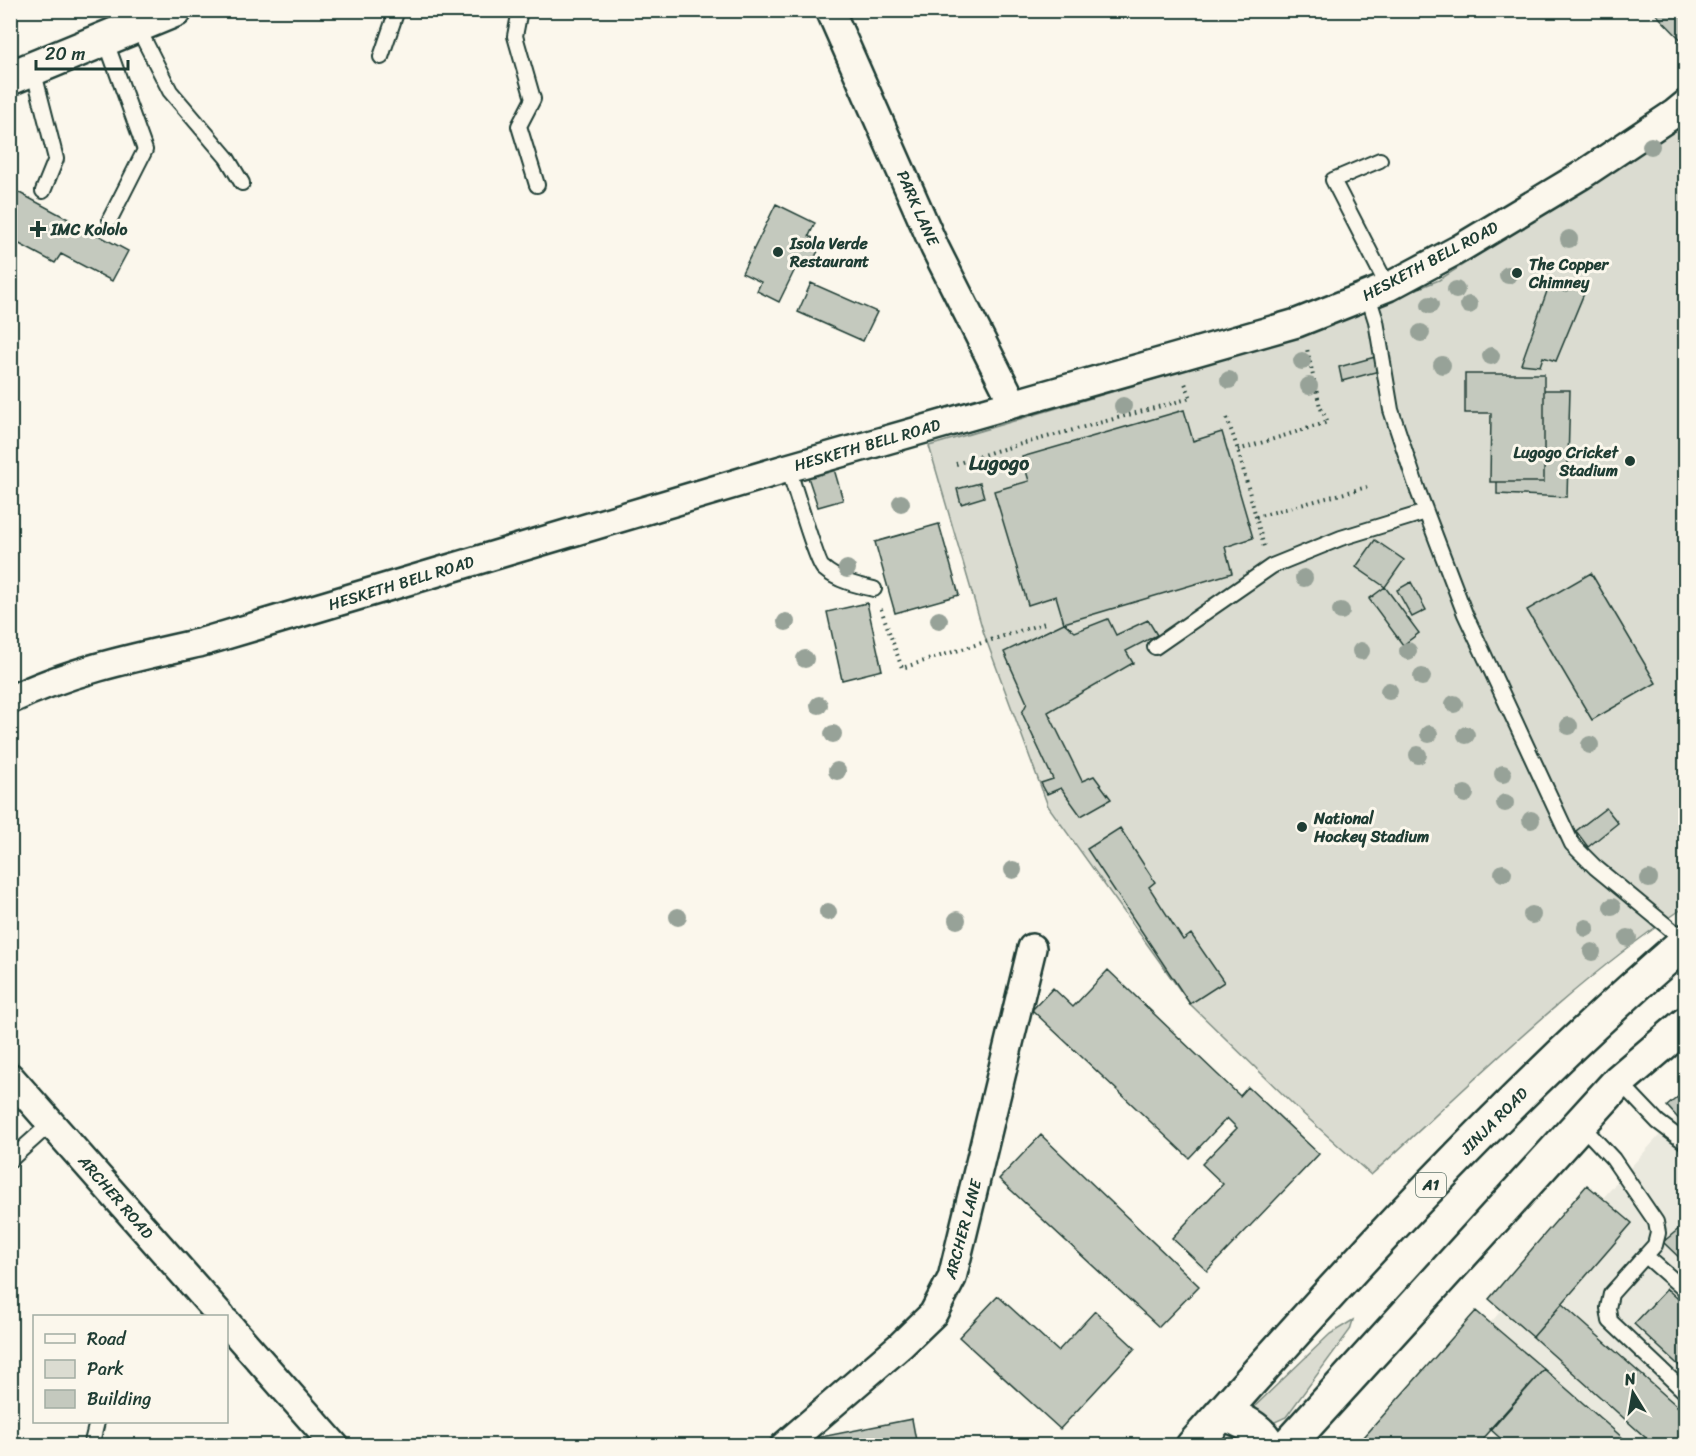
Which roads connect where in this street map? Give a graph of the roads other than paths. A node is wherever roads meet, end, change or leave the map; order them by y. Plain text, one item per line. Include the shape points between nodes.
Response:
1 (175, 10) edge
2 (397, 10) edge
3 (520, 10) edge
4 (830, 10) edge
5 (137, 26) junction
6 (105, 39) junction
7 (381, 57) dead end
8 (22, 73) edge
9 (1686, 104) edge
10 (1380, 160) dead end
11 (242, 183) dead end
12 (537, 185) dead end
13 (43, 191) dead end
14 (110, 219) dead end
15 (1378, 292) junction
16 (1013, 403) junction
17 (788, 468) junction
18 (1426, 512) junction
19 (874, 589) road end
20 (1155, 647) dead end
21 (10, 700) edge
22 (1685, 941) edge
23 (1032, 948) dead end
24 (1686, 1024) edge
25 (10, 1077) edge
26 (1619, 1081) junction
27 (51, 1123) junction
28 (1580, 1124) junction
29 (1686, 1143) edge
30 (10, 1160) edge
31 (1646, 1256) junction
32 (1686, 1291) edge
33 (219, 1315) edge
34 (228, 1324) edge
35 (1686, 1393) edge
36 (1222, 1413) junction
37 (97, 1423) edge
38 (91, 1446) edge
39 (335, 1446) edge
40 (784, 1446) edge
41 (1193, 1446) edge
42 (1269, 1446) edge
43 (1287, 1446) edge

1 - 5 main road
2 - 7 lane
3 - 12 lane via 515,36 533,99 519,126
4 - 16 street, PARK LANE via 935,248
5 - 6 main road
5 - 11 lane via 170,91 227,158
6 - 8 main road
6 - 14 lane via 145,150
8 - 13 lane via 56,159
9 - 15 street, HESKETH BELL ROAD via 1582,175
10 - 15 lane via 1333,180
15 - 16 street, HESKETH BELL ROAD via 1297,323
15 - 18 lane via 1376,321 1391,410
16 - 17 street, HESKETH BELL ROAD
17 - 19 lane via 821,567 852,584
17 - 21 street, HESKETH BELL ROAD via 200,643 135,657
18 - 20 lane via 1341,538 1272,566
18 - 22 lane via 1465,614 1572,844
22 - 36 main road, JINJA ROAD / A1 via 1611,1006 1473,1143 1381,1237
23 - 40 street, ARCHER LANE via 952,1278 925,1322
24 - 26 main road
25 - 27 street, ARCHER ROAD
26 - 28 main road
26 - 29 lane via 1658,1122
27 - 30 lane
27 - 33 street, ARCHER ROAD
28 - 31 lane via 1613,1159 1656,1222 1655,1245
28 - 43 main road
31 - 32 lane
31 - 35 lane via 1611,1294 1610,1321
34 - 39 street
36 - 41 main road, JINJA ROAD / A1
36 - 42 main road via 1251,1426
37 - 38 lane

